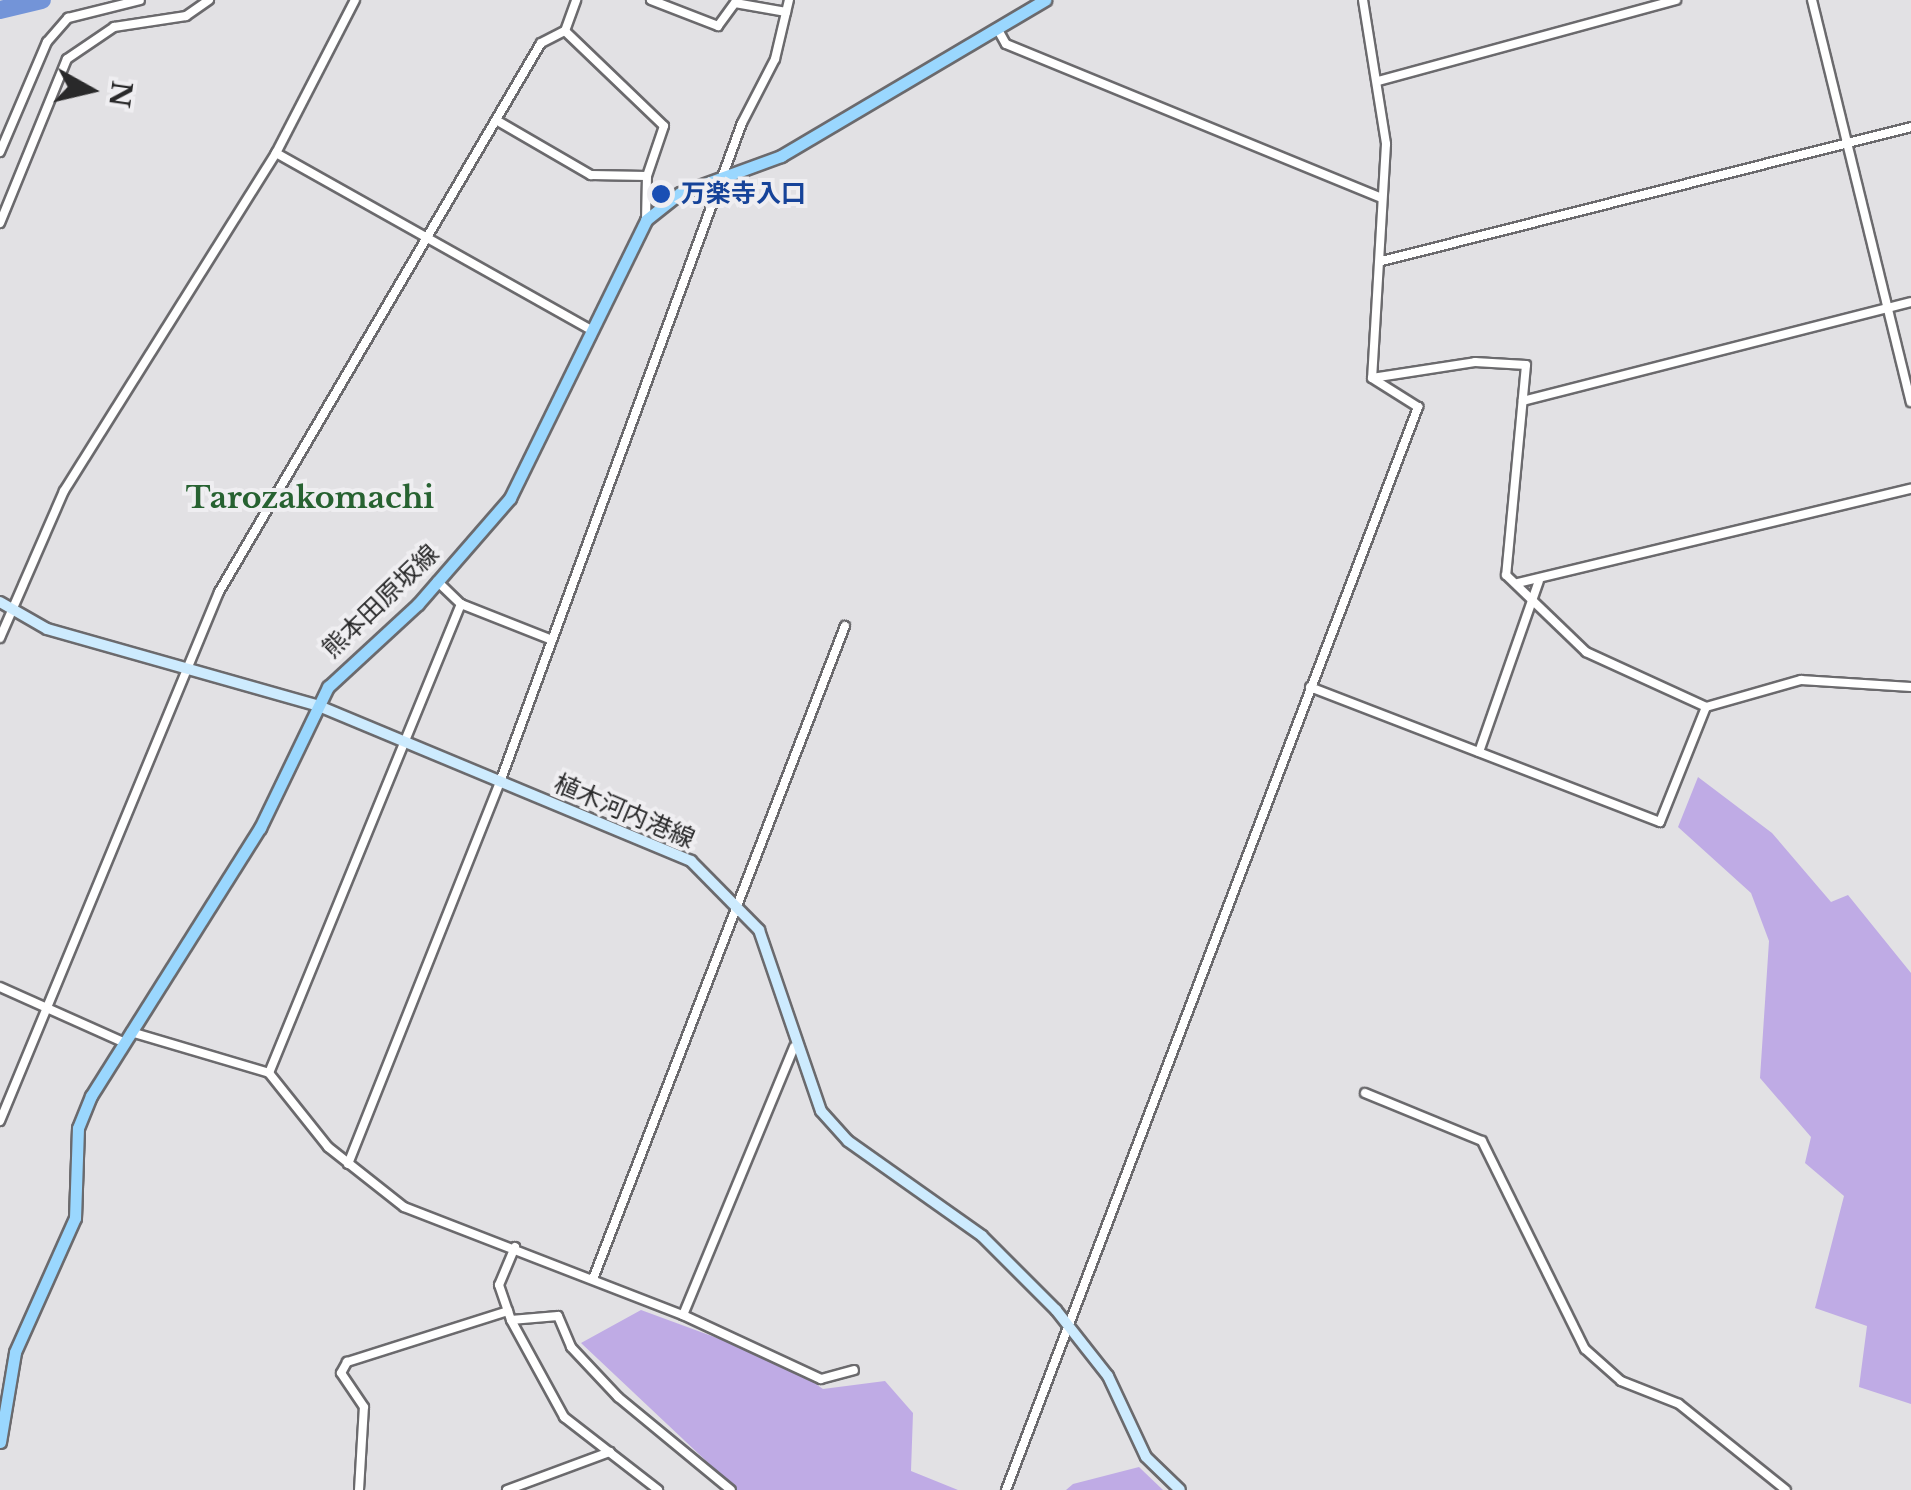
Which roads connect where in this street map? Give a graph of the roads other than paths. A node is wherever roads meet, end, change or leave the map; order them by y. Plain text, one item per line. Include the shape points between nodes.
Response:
1 (140, 0) edge
2 (208, 0) edge
3 (356, 0) edge
4 (576, 0) edge
5 (651, 0) edge
6 (788, 0) edge
7 (1045, 0) edge
8 (1363, 0) edge
9 (1676, 0) edge
10 (1812, 0) edge
11 (786, 12) junction
12 (997, 28) junction
13 (566, 31) junction
14 (1378, 81) junction
15 (496, 120) junction
16 (1911, 127) edge
17 (1848, 143) junction
18 (0, 152) edge
19 (276, 153) junction
20 (647, 176) junction
21 (723, 180) junction
22 (1382, 198) junction
23 (646, 220) junction
24 (0, 224) edge
25 (428, 235) junction
26 (1382, 262) junction
27 (1911, 302) edge
28 (1890, 309) junction
29 (588, 328) junction
30 (1372, 378) junction
31 (1524, 400) junction
32 (1911, 402) edge
33 (1911, 490) edge
34 (437, 581) junction
35 (1540, 581) junction
36 (1518, 583) junction
37 (1539, 601) junction
38 (0, 602) edge
39 (461, 604) junction
40 (11, 614) junction
41 (845, 626) dead end
42 (0, 638) edge
43 (552, 640) junction
44 (188, 667) junction
45 (1310, 686) junction
46 (1911, 687) edge
47 (320, 706) junction
48 (1706, 707) junction
49 (402, 745) junction
50 (1479, 752) junction
51 (500, 782) junction
52 (737, 904) junction
53 (0, 988) edge
54 (42, 1005) junction
55 (126, 1037) junction
56 (794, 1047) junction
57 (270, 1073) junction
58 (1365, 1093) dead end
59 (0, 1122) edge
60 (348, 1164) junction
61 (515, 1248) junction
62 (593, 1279) junction
63 (509, 1315) junction
64 (683, 1316) junction
65 (1072, 1328) junction
66 (854, 1370) dead end
67 (0, 1442) edge
68 (610, 1452) junction
69 (359, 1490) edge
70 (507, 1490) edge
71 (658, 1490) edge
72 (731, 1490) edge
73 (1006, 1490) edge
74 (1180, 1490) edge
75 (1786, 1490) edge

1 - 18 street via 68,18 47,42
2 - 24 street via 186,16 114,27 67,60
3 - 19 street
4 - 13 street
5 - 11 street via 718,26 735,3
6 - 11 street
7 - 12 main road, 熊本田原坂線
8 - 14 street
9 - 14 street
10 - 17 street
11 - 21 street
12 - 21 main road, 熊本田原坂線 via 780,156
12 - 22 street via 1006,44
13 - 15 street via 541,43
13 - 20 street via 664,126
14 - 22 street
15 - 20 street via 591,175
15 - 25 street
16 - 17 street
17 - 26 street
17 - 28 street
19 - 25 street
19 - 40 street via 64,491
20 - 23 street
21 - 23 main road, 熊本田原坂線 via 680,192
21 - 43 street
22 - 26 street
23 - 29 main road, 熊本田原坂線
25 - 29 street
25 - 44 street via 219,592
26 - 30 street
27 - 28 street
28 - 31 street
28 - 32 street
29 - 34 main road, 熊本田原坂線 via 510,498
30 - 31 street via 1511,360 1530,377
30 - 45 street via 1418,406
31 - 36 street via 1506,575
33 - 35 street
34 - 39 street
34 - 47 main road, 熊本田原坂線 via 339,674
35 - 36 street
35 - 37 street
36 - 37 street
37 - 48 street via 1586,652
37 - 50 street
38 - 40 main road
39 - 43 street
39 - 49 street
40 - 42 street
40 - 44 main road, 植木河内港線
41 - 52 street
43 - 51 street
44 - 47 main road, 植木河内港線
44 - 54 street
45 - 50 street
45 - 65 street
46 - 48 street via 1801,680
47 - 49 main road, 植木河内港線
47 - 55 main road, 熊本田原坂線 via 260,828
48 - 50 street via 1660,822
49 - 51 main road, 植木河内港線
49 - 57 street
51 - 52 main road, 植木河内港線 via 668,849
51 - 60 street
52 - 56 main road, 植木河内港線 via 759,930
52 - 62 street
53 - 54 street
54 - 55 street
54 - 59 street
55 - 57 street
55 - 67 main road, 熊本田原坂線 via 78,1128 75,1218 15,1352
56 - 64 street
56 - 65 main road, 植木河内港線 via 822,1111 848,1141 982,1236
57 - 60 street
58 - 75 street via 1482,1141 1585,1349 1621,1381 1679,1404
60 - 61 street via 404,1207
61 - 62 street
61 - 63 street via 500,1284
62 - 64 street
63 - 68 street via 539,1385
63 - 69 street via 347,1362 341,1373 364,1407
63 - 72 street via 558,1316 606,1386
64 - 66 street via 821,1380
65 - 73 street
65 - 74 main road, 植木河内港線 via 1108,1376 1146,1457
68 - 70 street
68 - 71 street

